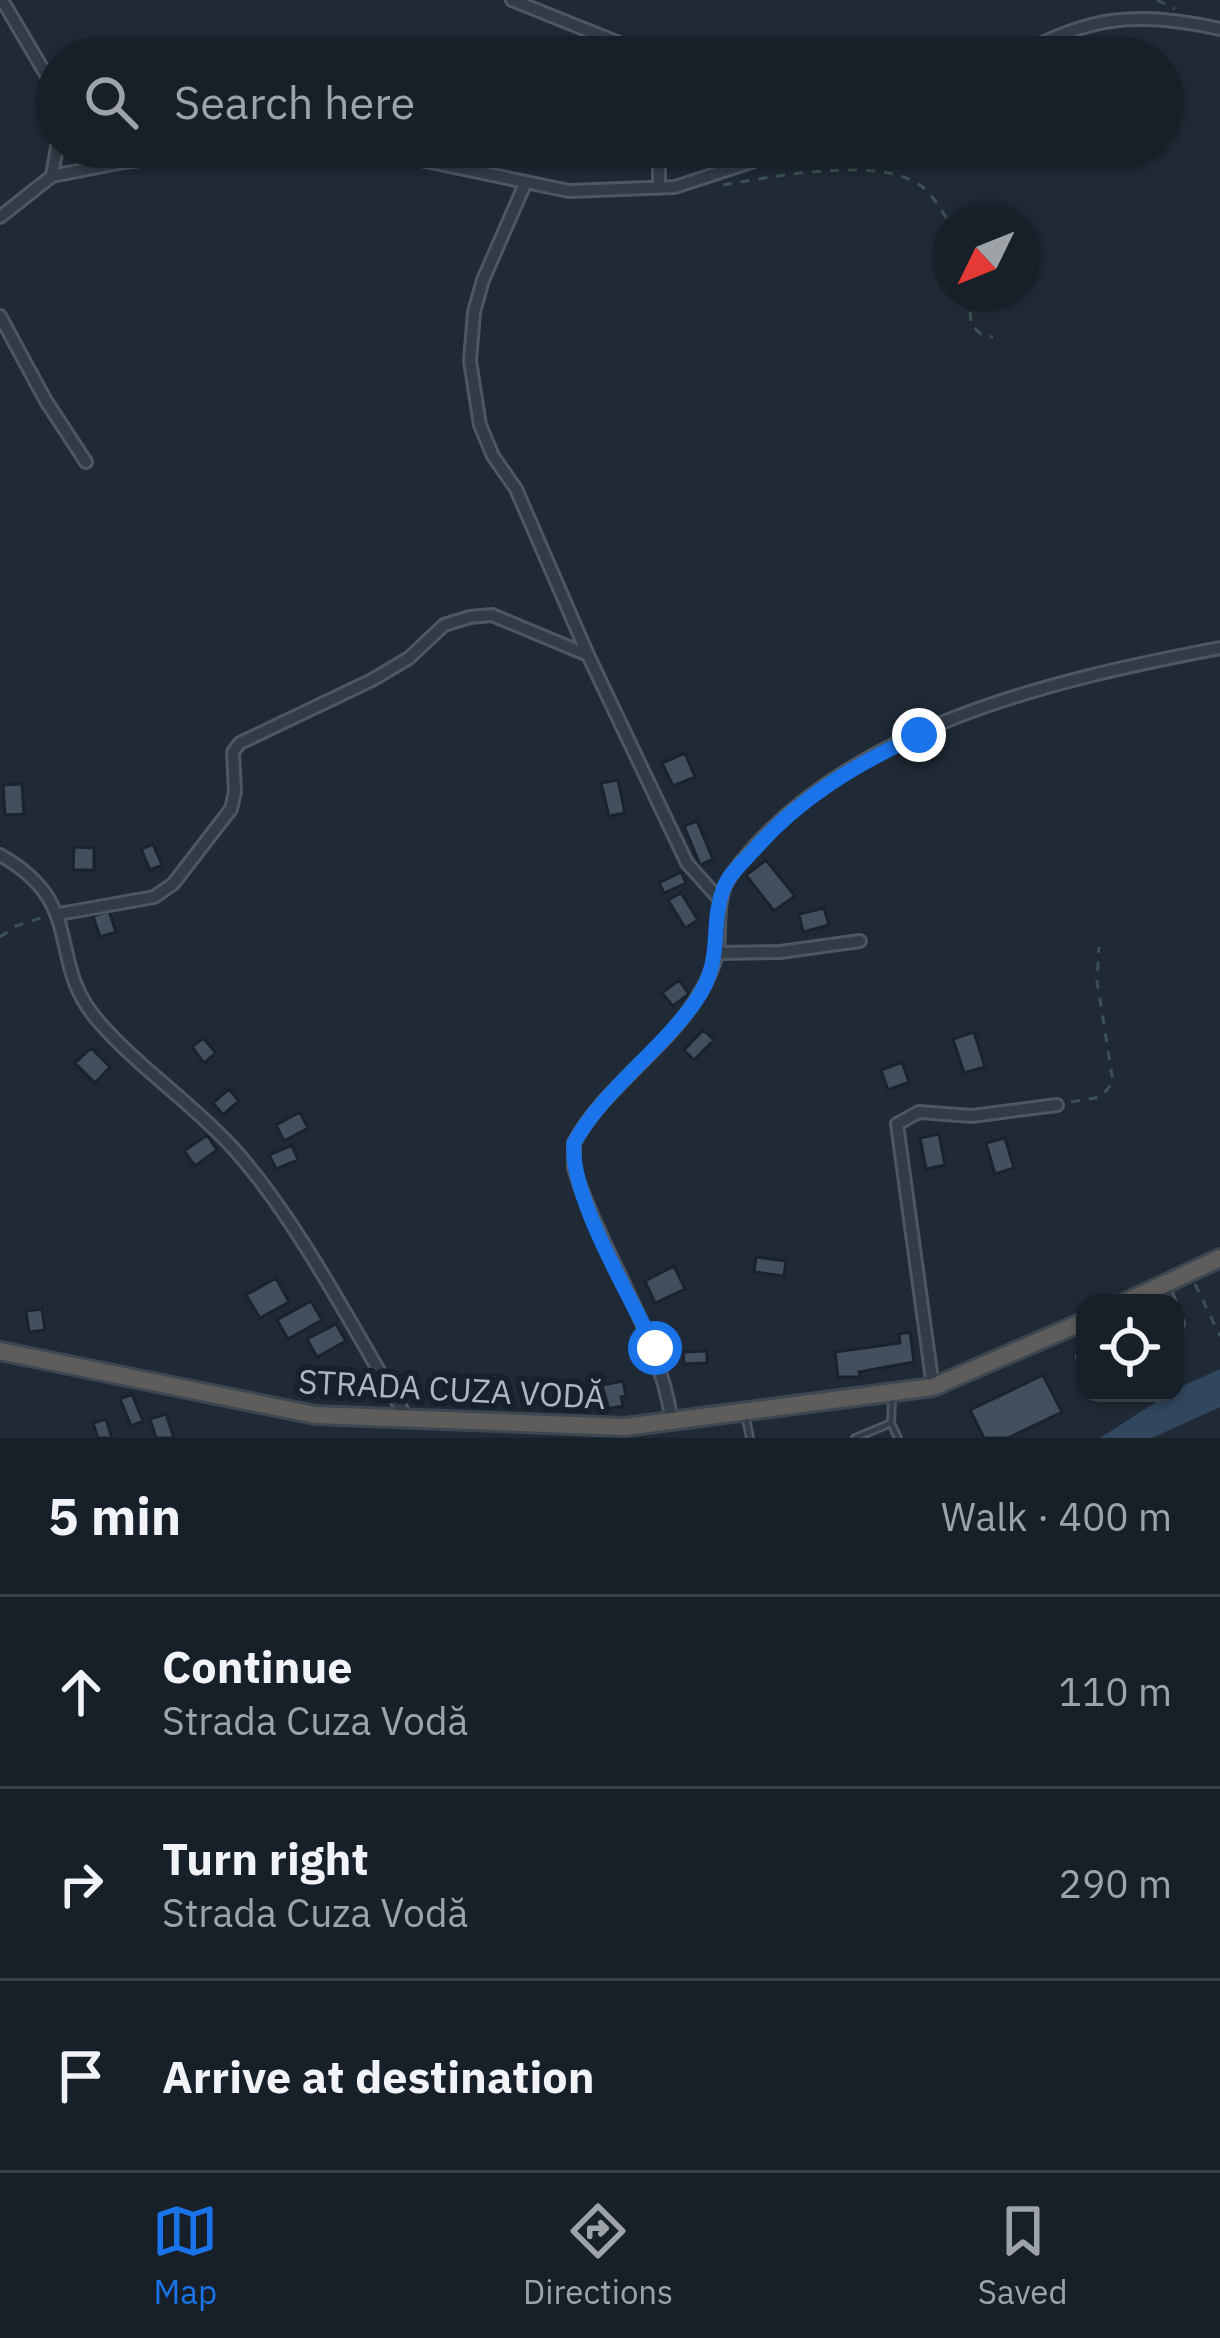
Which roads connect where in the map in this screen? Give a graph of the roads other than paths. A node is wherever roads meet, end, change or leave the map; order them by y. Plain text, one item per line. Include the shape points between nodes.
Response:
1 (2, 0) edge
2 (512, 0) edge
3 (1220, 29) edge
4 (602, 36) edge
5 (1051, 36) edge
6 (36, 57) edge
7 (53, 168) edge
8 (90, 168) edge
9 (453, 168) edge
10 (659, 168) edge
11 (735, 168) edge
12 (52, 176) junction
13 (525, 184) junction
14 (659, 188) junction
15 (0, 217) edge
16 (0, 316) edge
17 (86, 462) dead end
18 (1220, 648) edge
19 (588, 655) junction
20 (0, 856) edge
21 (721, 901) junction
22 (59, 914) junction
23 (860, 941) dead end
24 (717, 953) junction
25 (1057, 1105) road end
26 (1220, 1258) edge
27 (1166, 1284) junction
28 (1151, 1294) edge
29 (1170, 1294) edge
30 (1076, 1325) edge
31 (0, 1351) edge
32 (933, 1387) junction
33 (892, 1393) junction
34 (745, 1414) junction
35 (409, 1421) junction
36 (672, 1422) junction
37 (891, 1423) junction
38 (506, 1431) edge
39 (750, 1438) edge
40 (855, 1438) edge
41 (898, 1438) edge

1 - 6 street
2 - 4 street
3 - 5 street via 1138,17
7 - 12 street
8 - 12 street
9 - 13 street
10 - 14 street
11 - 14 street
12 - 15 street
13 - 14 street
13 - 19 street via 473,312 470,361 480,425
16 - 17 street
18 - 21 street via 1060,682 877,755 772,828 731,875
19 - 21 street via 687,863
19 - 22 street via 492,615 444,625 372,680 240,743 231,809 173,884 154,897
20 - 22 street via 27,870
21 - 24 street
22 - 35 street via 76,989 98,1022 264,1186
23 - 24 street
24 - 36 street via 697,999 579,1133 573,1156 585,1200 655,1348
25 - 32 street via 972,1116 919,1112 897,1124
26 - 27 highway
27 - 28 highway
27 - 29 lane
30 - 32 highway, STRADA CUZA VODĂ
31 - 35 highway, STRADA CUZA VODĂ via 290,1412
32 - 33 highway, STRADA CUZA VODĂ
33 - 34 highway, STRADA CUZA VODĂ
33 - 37 lane
34 - 36 highway, STRADA CUZA VODĂ
34 - 39 lane
35 - 38 highway, STRADA CUZA VODĂ
36 - 38 highway, STRADA CUZA VODĂ
37 - 40 lane
37 - 41 lane

